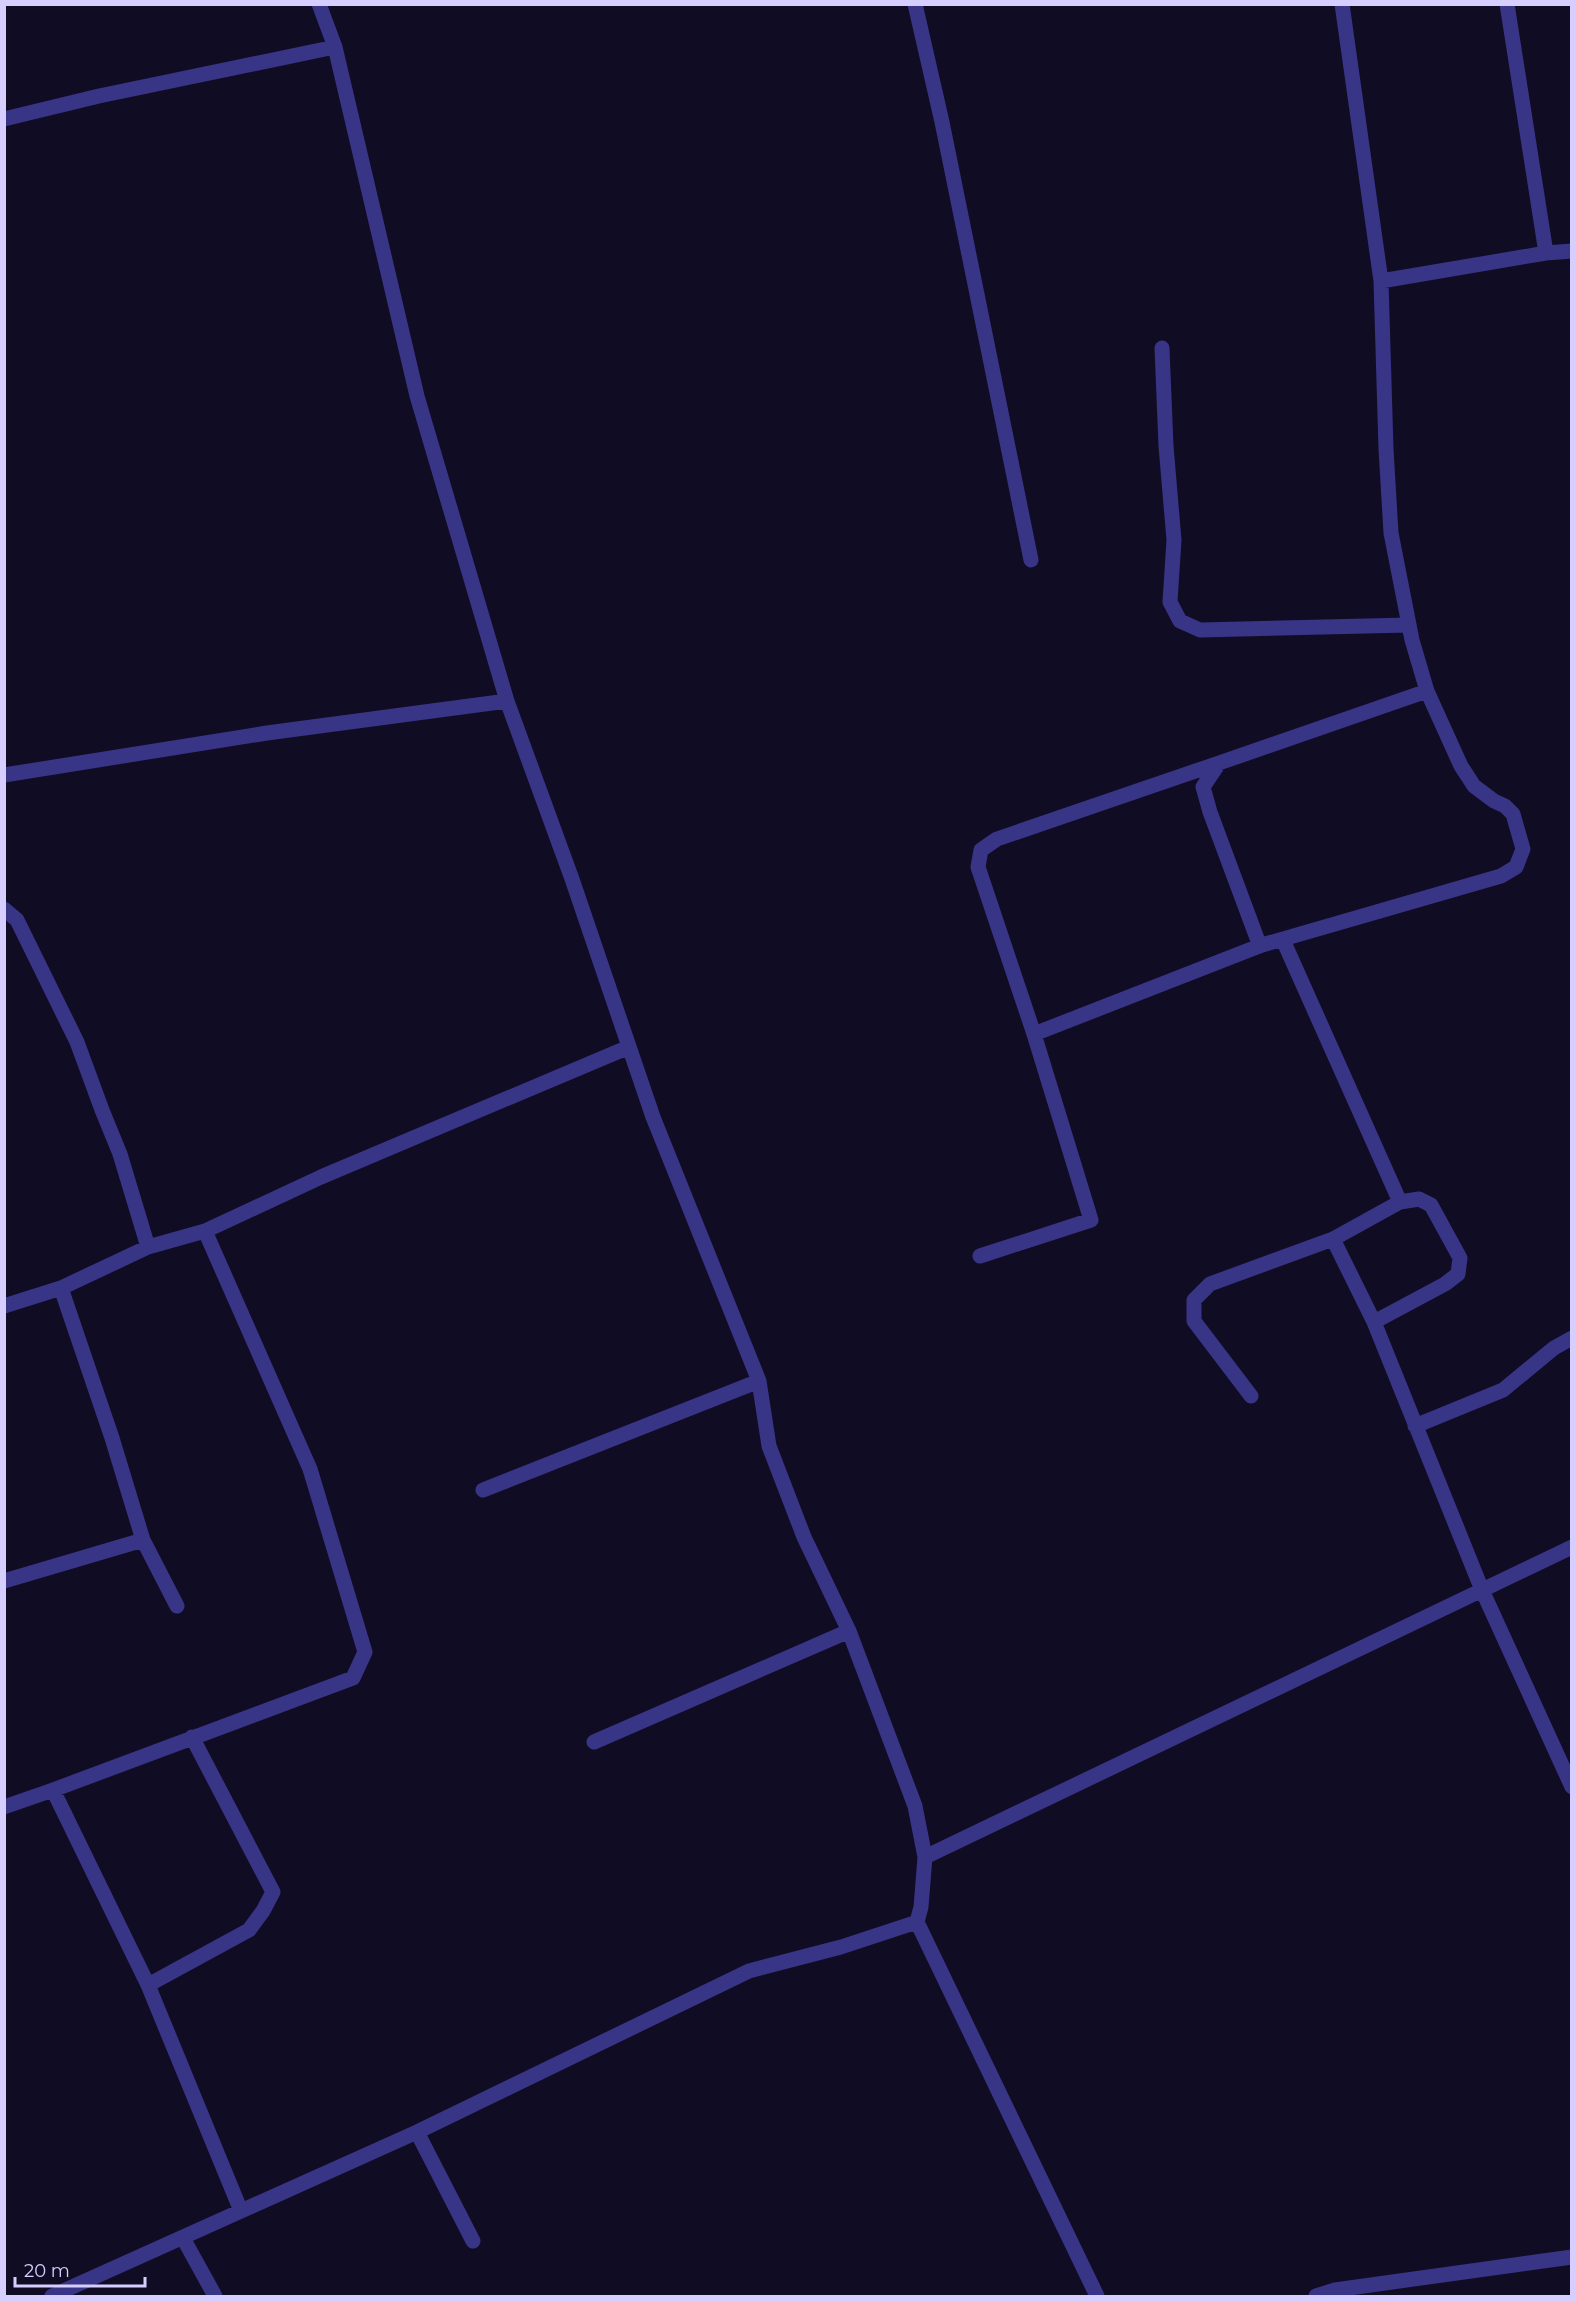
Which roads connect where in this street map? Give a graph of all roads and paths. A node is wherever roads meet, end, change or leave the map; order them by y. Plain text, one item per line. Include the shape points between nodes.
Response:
1 (319, 4) edge
2 (915, 4) edge
3 (1342, 4) edge
4 (1507, 4) edge
5 (335, 47) junction
6 (4, 120) edge
7 (1572, 250) edge
8 (1546, 253) junction
9 (1381, 281) junction
10 (1162, 348) dead end
11 (1031, 560) dead end
12 (1409, 625) junction
13 (1427, 690) junction
14 (507, 701) junction
15 (1219, 763) junction
16 (4, 775) edge
17 (4, 909) edge
18 (1283, 940) junction
19 (1262, 945) junction
20 (1034, 1034) junction
21 (629, 1047) junction
22 (1400, 1202) junction
23 (205, 1231) junction
24 (1333, 1239) junction
25 (148, 1247) junction
26 (980, 1256) dead end
27 (60, 1288) junction
28 (4, 1306) edge
29 (1374, 1322) junction
30 (1572, 1338) edge
31 (759, 1382) junction
32 (1251, 1396) dead end
33 (1415, 1426) junction
34 (483, 1490) dead end
35 (143, 1540) junction
36 (1572, 1547) edge
37 (4, 1581) edge
38 (1482, 1590) junction
39 (177, 1606) dead end
40 (849, 1631) junction
41 (192, 1737) junction
42 (594, 1742) dead end
43 (1572, 1787) edge
44 (53, 1790) junction
45 (4, 1807) edge
46 (925, 1857) junction
47 (917, 1922) junction
48 (148, 1985) junction
49 (417, 2132) junction
50 (241, 2211) junction
51 (183, 2238) junction
52 (473, 2241) dead end
53 (1572, 2257) edge
54 (52, 2296) edge
55 (215, 2296) edge
56 (1097, 2296) edge
57 (1316, 2296) edge

1 - 5 street
2 - 11 street
3 - 9 street
4 - 8 street
5 - 6 street
5 - 14 street via 417,396
7 - 8 street
8 - 9 street
9 - 12 street via 1391,533
10 - 12 street via 1174,540 1170,602 1180,621 1200,630
12 - 13 street
13 - 15 street
13 - 18 street via 1474,786 1513,814 1523,849 1516,867 1501,876
14 - 16 street via 267,733
14 - 21 street
15 - 19 street via 1203,787
15 - 20 street via 997,839 981,850 978,867
17 - 25 street via 17,920 77,1042 120,1154
18 - 19 street
18 - 22 street
19 - 20 street
20 - 26 street via 1091,1220
21 - 23 street via 321,1177
21 - 31 street
22 - 24 street
22 - 29 street via 1419,1199 1431,1205 1460,1258 1458,1274
23 - 25 street
23 - 41 street via 310,1469 365,1652 353,1678
24 - 29 street
24 - 32 street via 1210,1284 1194,1300 1194,1322
25 - 27 street
27 - 28 street
27 - 35 street
29 - 33 street
30 - 33 street via 1503,1390
31 - 34 street
31 - 40 street via 769,1446 804,1537
33 - 38 street
35 - 37 street
35 - 39 street
36 - 38 street
38 - 43 street
38 - 46 street
40 - 42 street
40 - 46 street via 915,1806
41 - 44 street
41 - 48 street via 273,1892 249,1930
44 - 45 street
44 - 48 street
46 - 47 street
47 - 49 street via 749,1971
47 - 56 street
48 - 50 street
49 - 50 street
49 - 52 street
50 - 51 street
51 - 54 street
51 - 55 street
53 - 57 street via 1335,2290

